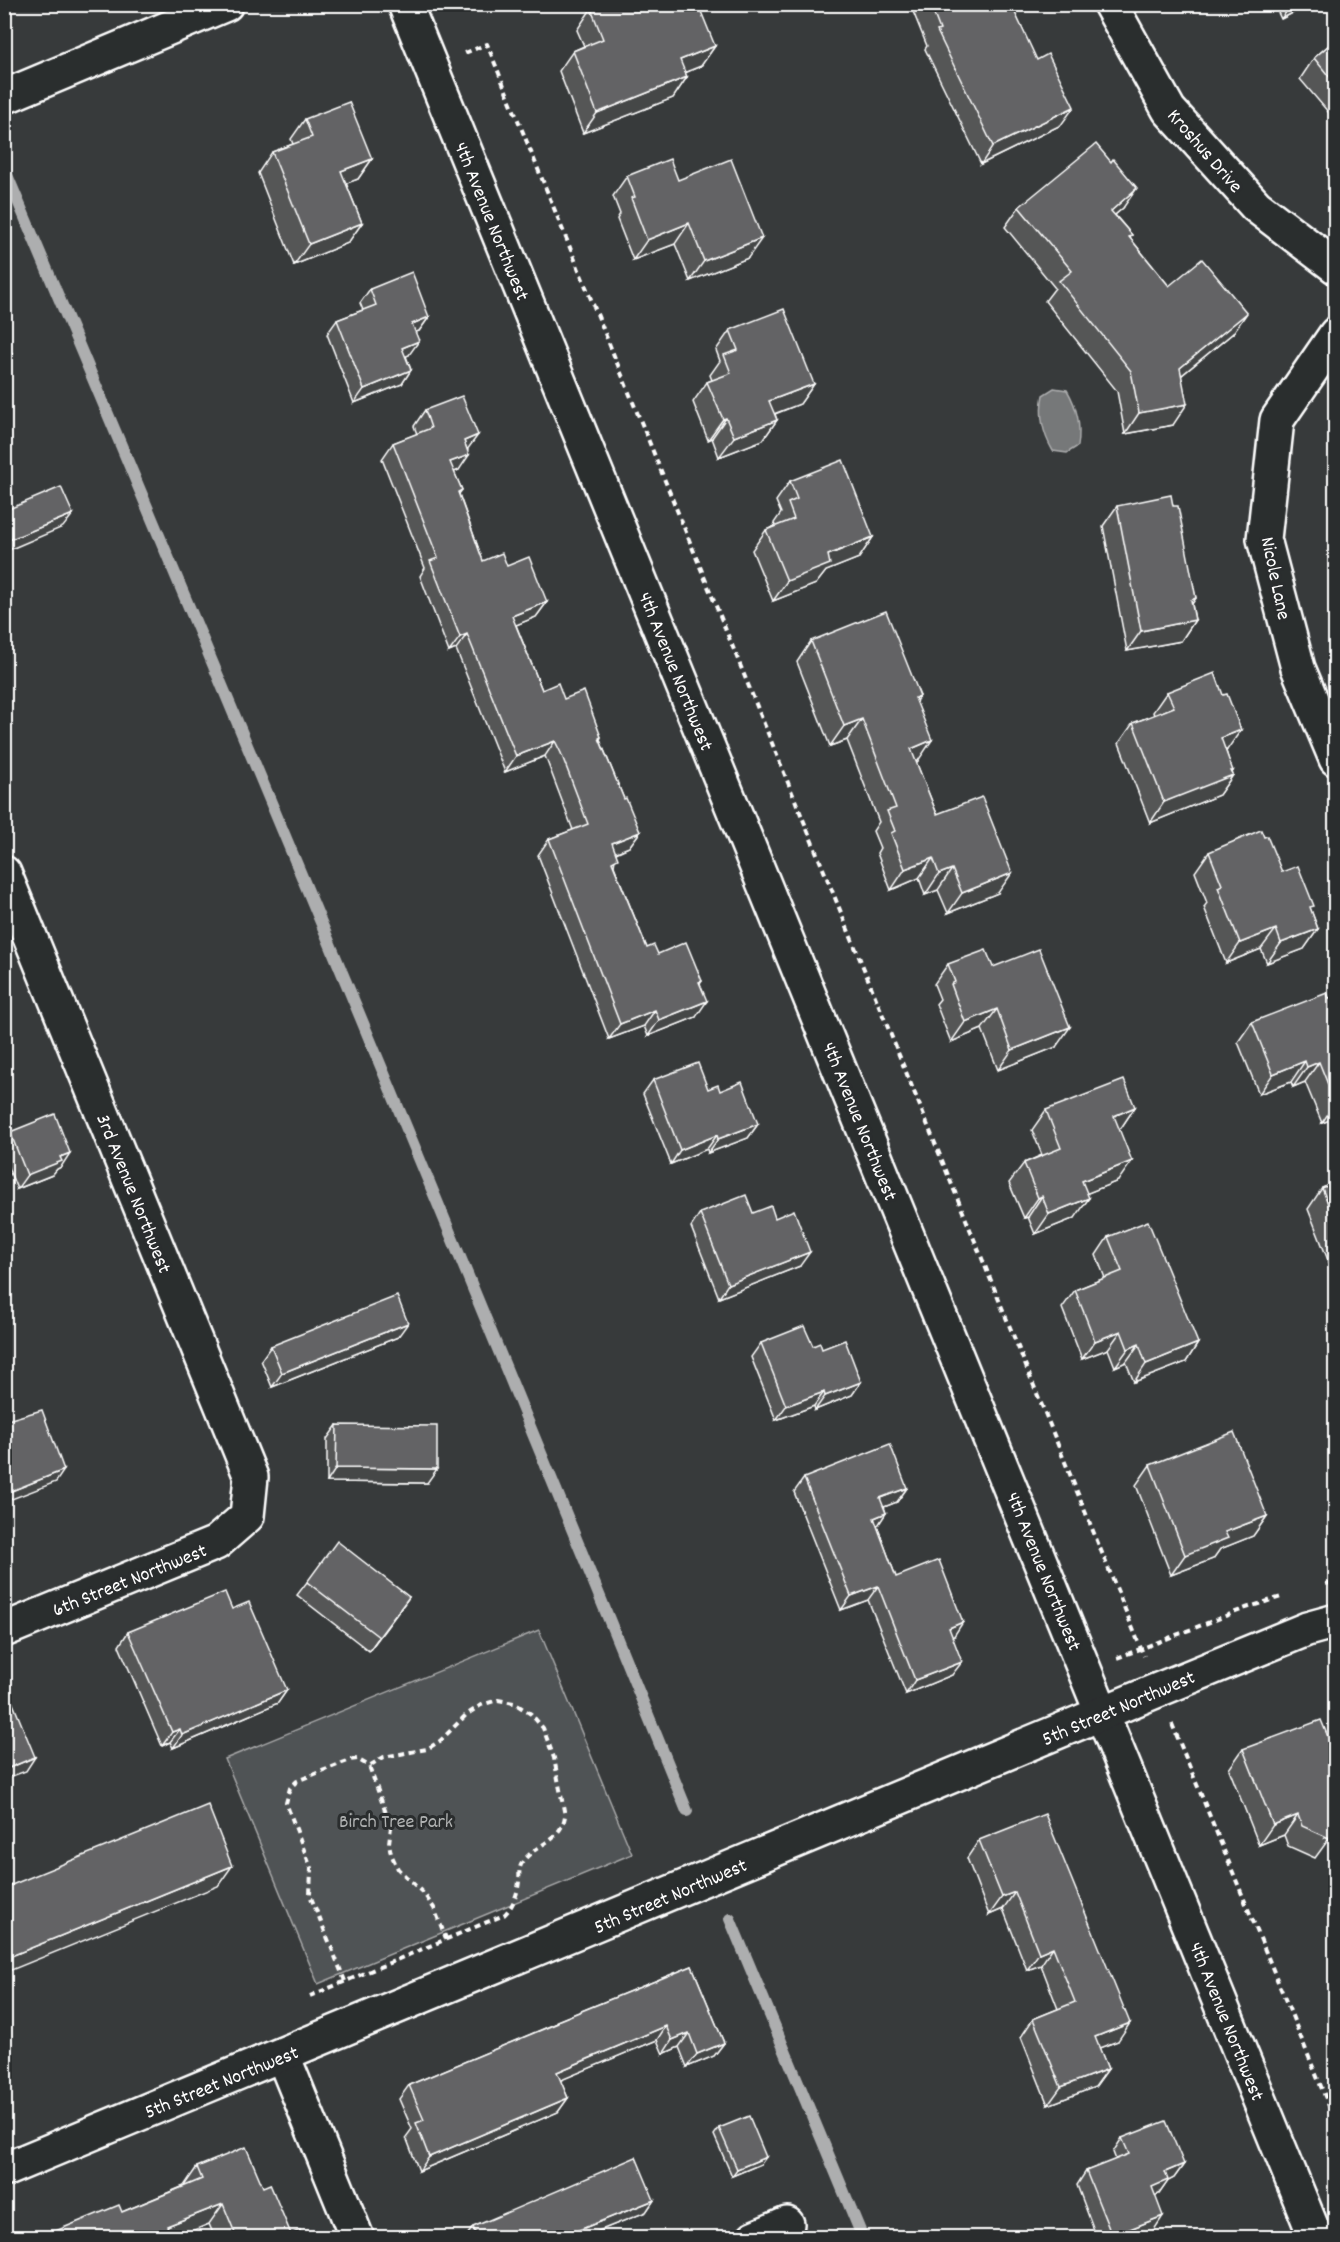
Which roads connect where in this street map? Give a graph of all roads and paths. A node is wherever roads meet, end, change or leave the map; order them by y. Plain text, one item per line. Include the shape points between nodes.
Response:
1 (226, 4) edge
2 (405, 4) edge
3 (1110, 4) edge
4 (431, 68) junction
5 (4, 97) edge
6 (1335, 267) edge
7 (1335, 334) edge
8 (1335, 759) edge
9 (4, 873) edge
10 (247, 1516) joint
11 (1335, 1581) edge
12 (1324, 1584) dead end
13 (1291, 1594) dead end
14 (1335, 1621) edge
15 (4, 1630) edge
16 (1140, 1648) junction
17 (1086, 1672) junction
18 (1158, 1690) junction
19 (1102, 1713) junction
20 (369, 1766) junction
21 (446, 1939) junction
22 (463, 1981) junction
23 (345, 1982) junction
24 (309, 1996) dead end
25 (283, 2056) junction
26 (1335, 2123) edge
27 (4, 2170) edge
28 (787, 2224) dead end
29 (357, 2238) edge
30 (753, 2238) edge
31 (1316, 2238) edge

1 - 5 street
2 - 4 street, 4th Avenue Northwest
3 - 6 street, Kroshus Drive via 1169,110 1256,206
4 - 16 path via 487,44
4 - 17 street, 4th Avenue Northwest
7 - 8 street, Nicole Lane via 1277,420 1264,539 1298,668
9 - 10 street, 3rd Avenue Northwest via 251,1477
10 - 15 street, 6th Street Northwest via 216,1543
11 - 12 path
13 - 16 path
14 - 18 street, 5th Street Northwest via 1306,1629
16 - 17 path
16 - 18 path
17 - 19 street, 4th Avenue Northwest
18 - 19 street, 5th Street Northwest
18 - 26 path
19 - 22 street, 5th Street Northwest
19 - 31 street, 4th Avenue Northwest
20 - 21 path via 391,1827 391,1854 398,1869 434,1908
20 - 21 path via 384,1757 427,1749 466,1715 498,1700 514,1703 543,1728 555,1758 565,1816 563,1826 523,1861 510,1910
20 - 23 path via 357,1759 350,1760 297,1781 290,1788 286,1803 311,1868 310,1895
21 - 22 path
21 - 23 path
22 - 25 street, 5th Street Northwest
23 - 24 path
25 - 27 street, 5th Street Northwest
25 - 29 street
28 - 30 street

